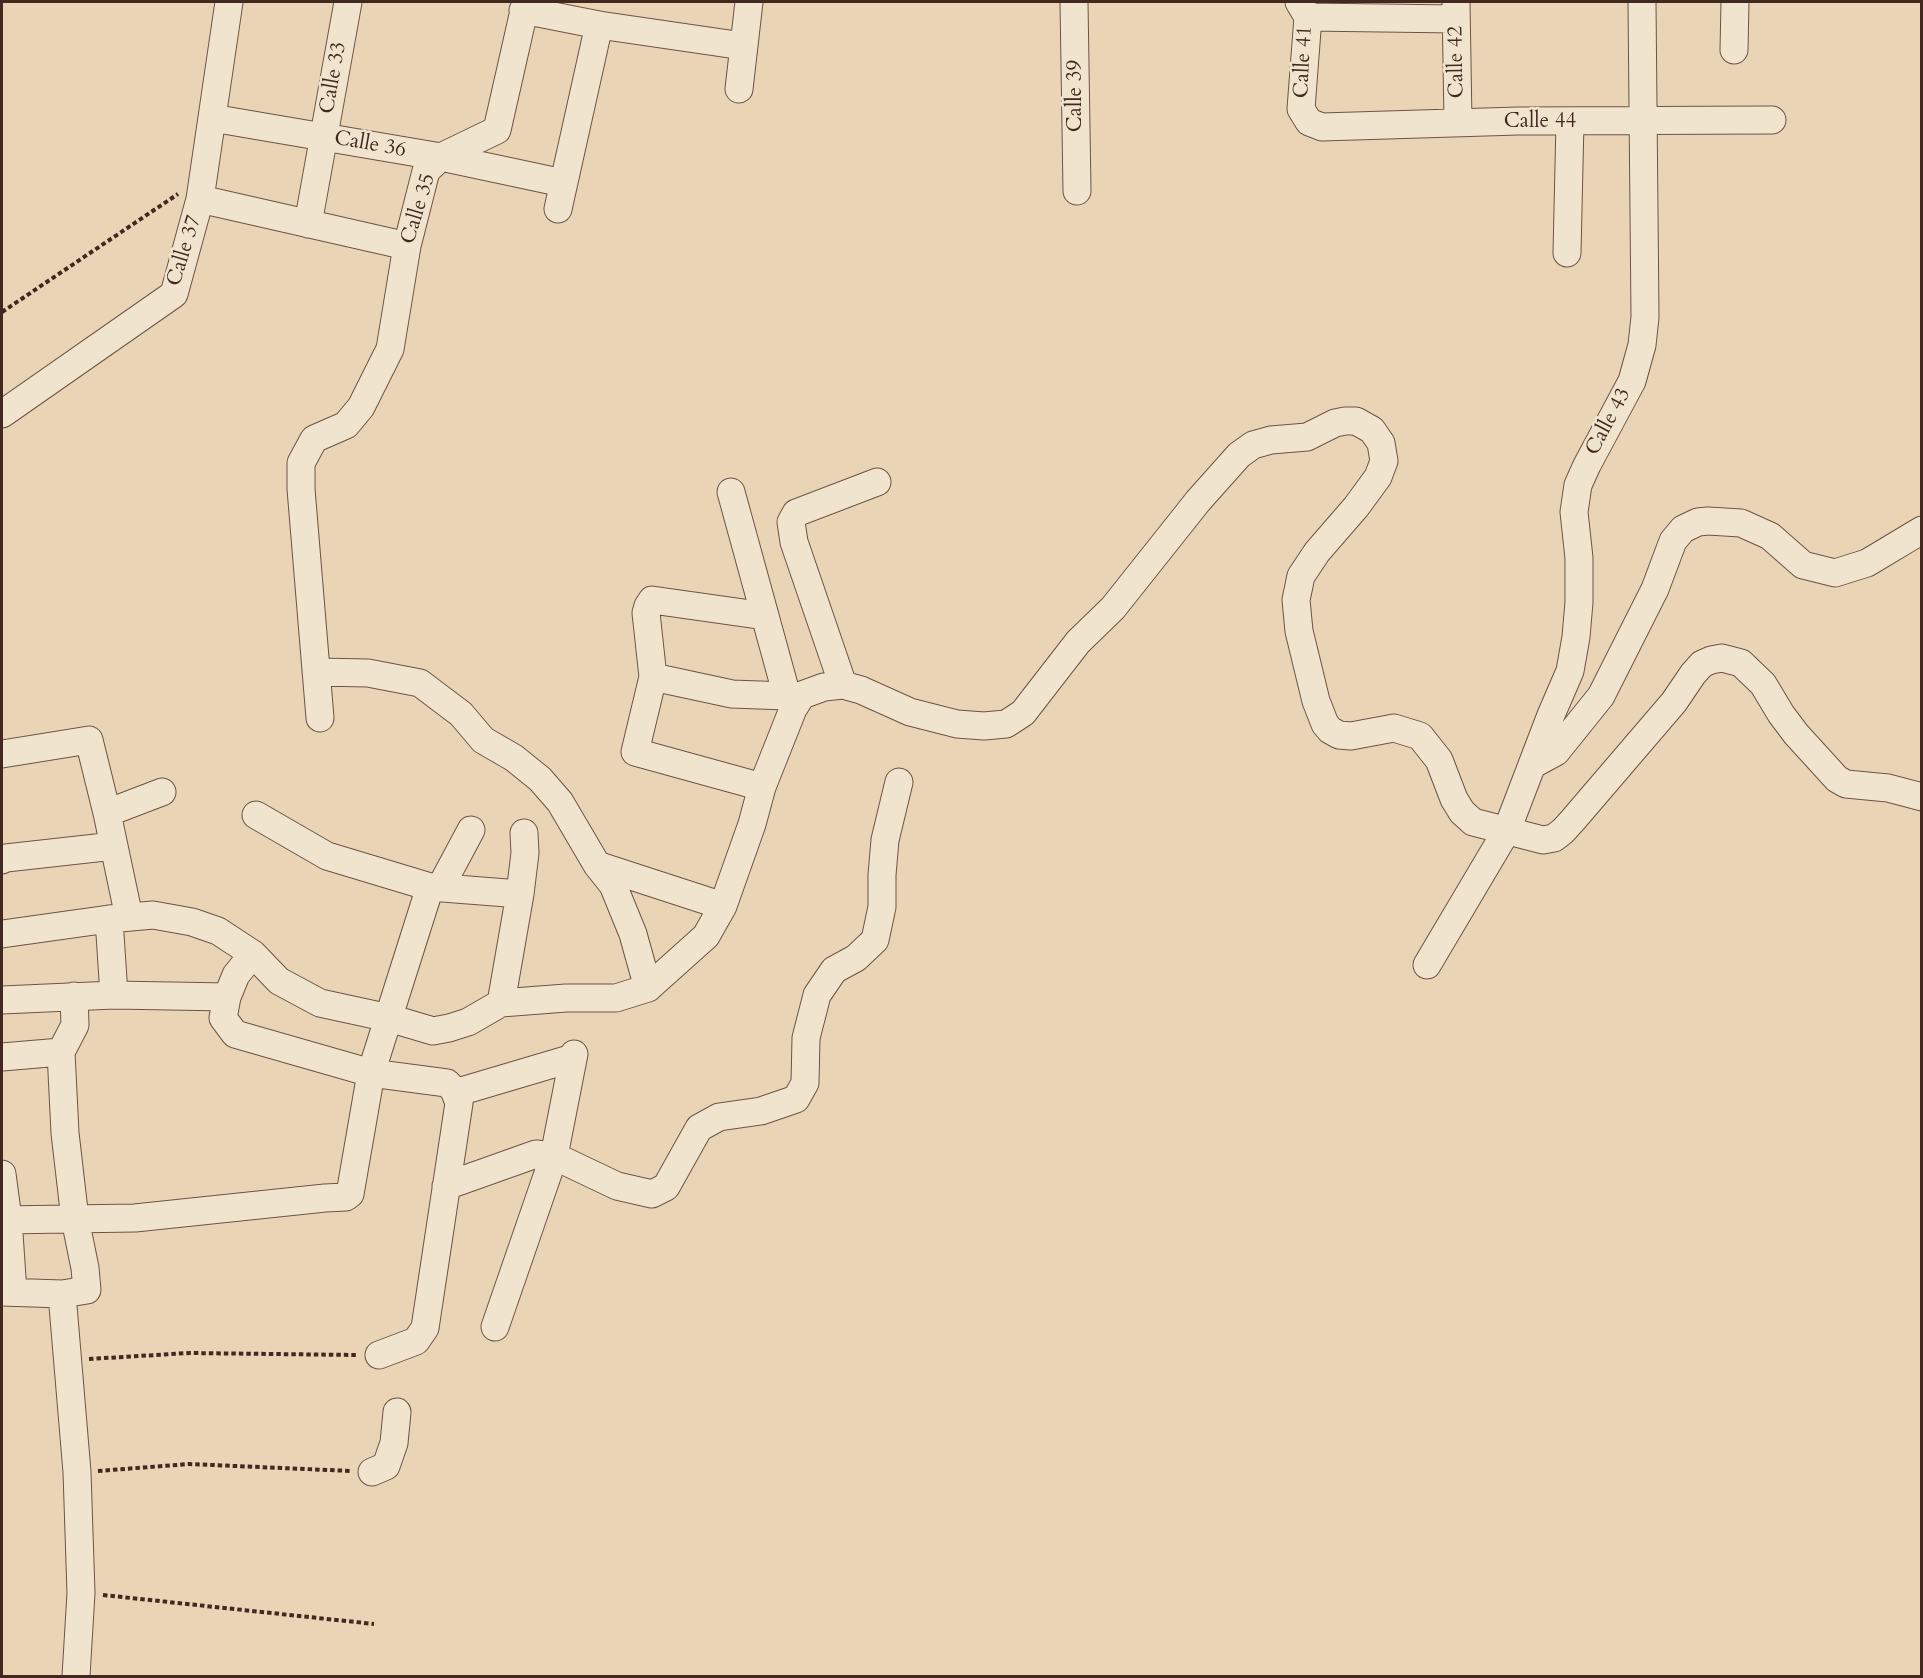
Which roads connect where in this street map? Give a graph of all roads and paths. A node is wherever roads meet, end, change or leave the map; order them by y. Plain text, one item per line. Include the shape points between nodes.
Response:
1 (229, 2) edge
2 (348, 2) edge
3 (749, 2) edge
4 (1074, 2) edge
5 (1642, 2) edge
6 (1735, 2) edge
7 (524, 6) edge
8 (1303, 9) edge
9 (1456, 10) edge
10 (572, 11) edge
11 (599, 25) junction
12 (743, 46) junction
13 (1734, 50) dead end
14 (739, 89) dead end
15 (212, 118) junction
16 (1644, 120) junction
17 (1772, 120) dead end
18 (1309, 122) joint
19 (1458, 122) junction
20 (1570, 122) junction
21 (323, 137) junction
22 (441, 157) junction
23 (201, 189) junction
24 (1077, 191) dead end
25 (308, 225) junction
26 (407, 246) junction
27 (1567, 253) dead end
28 (2, 312) edge
29 (2, 414) edge
30 (877, 482) dead end
31 (731, 492) dead end
32 (1922, 530) edge
33 (765, 616) junction
34 (317, 672) junction
35 (653, 677) junction
36 (843, 685) junction
37 (790, 703) junction
38 (320, 718) dead end
39 (2, 754) edge
40 (1532, 765) junction
41 (899, 782) dead end
42 (762, 787) junction
43 (162, 792) dead end
44 (1922, 797) edge
45 (107, 813) junction
46 (256, 815) dead end
47 (471, 830) dead end
48 (1507, 830) junction
49 (524, 833) dead end
50 (114, 846) junction
51 (2, 860) edge
52 (597, 865) junction
53 (435, 887) junction
54 (520, 894) junction
55 (723, 906) junction
56 (119, 918) junction
57 (2, 934) edge
58 (253, 954) junction
59 (1426, 965) dead end
60 (648, 988) junction
61 (114, 995) junction
62 (74, 996) junction
63 (227, 997) junction
64 (2, 1000) edge
65 (501, 1003) junction
66 (389, 1018) junction
67 (61, 1052) junction
68 (2, 1057) edge
69 (371, 1073) junction
70 (455, 1093) junction
71 (554, 1156) junction
72 (2, 1174) edge
73 (446, 1185) junction
74 (75, 1219) junction
75 (5, 1220) edge
76 (7, 1292) edge
77 (62, 1294) junction
78 (495, 1327) dead end
79 (379, 1355) joint
80 (67, 1360) junction
81 (397, 1413) dead end
82 (77, 1472) junction
83 (372, 1472) joint
84 (81, 1593) junction
85 (374, 1624) dead end
86 (76, 1677) edge

1 - 15 street, Calle 37
2 - 21 street, Calle 33
3 - 12 street
4 - 24 street, Calle 39
5 - 16 street, Calle 43
6 - 13 street
7 - 10 street
7 - 22 street, Calle 35 via 497,130
8 - 9 street
8 - 18 street, Calle 41 via 1301,109
9 - 19 street, Calle 42
10 - 11 street
11 - 12 street
11 - 22 street, Calle 36 via 561,196
12 - 14 street
15 - 21 street, Calle 36
15 - 23 street, Calle 37
16 - 17 street, Calle 44
16 - 20 street, Calle 44
16 - 40 street, Calle 43 via 1642,345 1632,381 1578,485 1574,512 1579,558 1576,637 1570,671
18 - 19 street, Calle 44 via 1322,127
19 - 20 street, Calle 44
20 - 27 street
21 - 22 street, Calle 36
21 - 25 street, Calle 33
22 - 26 street, Calle 35 via 426,171
23 - 25 street
23 - 28 path
23 - 29 street, Calle 37 via 174,294
25 - 26 street
26 - 34 street, Calle 35 via 390,349 361,407 346,425 314,439 301,464
30 - 36 street via 796,513 791,522 794,542
31 - 33 street
32 - 40 street via 1868,563 1835,573 1803,565 1770,536 1741,524 1708,521 1683,529 1672,541 1655,589 1602,696 1556,752
33 - 35 street via 652,600 646,613
33 - 37 street
34 - 38 street, Calle 35
34 - 52 street via 368,673 420,683 461,714 483,740 540,779 560,802
35 - 37 street
35 - 42 street via 635,752
36 - 37 street via 824,687
36 - 48 street via 910,712 957,724 1006,724 1023,713 1078,642 1113,608 1239,455 1253,445 1306,437 1335,423 1356,422 1372,430 1381,443 1384,461 1378,477 1356,507 1317,552 1302,576 1296,600 1299,631 1316,701 1325,724 1339,735 1394,728 1420,736 1439,760 1462,812 1473,822
37 - 42 street
39 - 45 street via 89,740
40 - 48 street, Calle 43
41 - 71 street via 885,840 882,907 875,940 856,958 834,970 817,995 806,1038 805,1083 796,1099 761,1111 719,1117 699,1128 666,1187 652,1194 617,1186
42 - 55 street
43 - 45 street
44 - 48 street via 1837,779 1796,734 1759,680 1741,663 1722,658 1702,664 1563,831 1543,840
45 - 50 street
46 - 53 street via 327,856
47 - 53 street
48 - 59 street, Calle 43
49 - 54 street
50 - 51 street
50 - 56 street
52 - 55 street
52 - 60 street via 613,885 633,934
53 - 54 street
53 - 66 street
54 - 65 street
55 - 60 street via 706,936
56 - 57 street
56 - 58 street via 153,915 192,922 218,931
56 - 61 street
58 - 63 street via 236,975
58 - 66 street via 279,981 320,1003
60 - 65 street via 616,998
61 - 62 street
61 - 63 street
62 - 64 street
62 - 67 street via 75,1025
63 - 69 street via 223,1018 235,1034
65 - 66 street via 468,1022 433,1031
66 - 69 street
67 - 68 street
67 - 74 street
69 - 70 street via 447,1083
69 - 74 street via 350,1194 346,1197 135,1218
70 - 71 street via 573,1056
70 - 73 street via 459,1103
71 - 73 street via 536,1154
71 - 78 street
72 - 75 street
73 - 79 street via 425,1328 416,1341
74 - 75 street
74 - 77 street via 87,1290
75 - 76 street
76 - 77 street
77 - 80 street
79 - 80 path via 189,1353
80 - 82 street
81 - 83 street via 394,1443 386,1466
82 - 83 path via 189,1464
82 - 84 street
84 - 85 path
84 - 86 street

